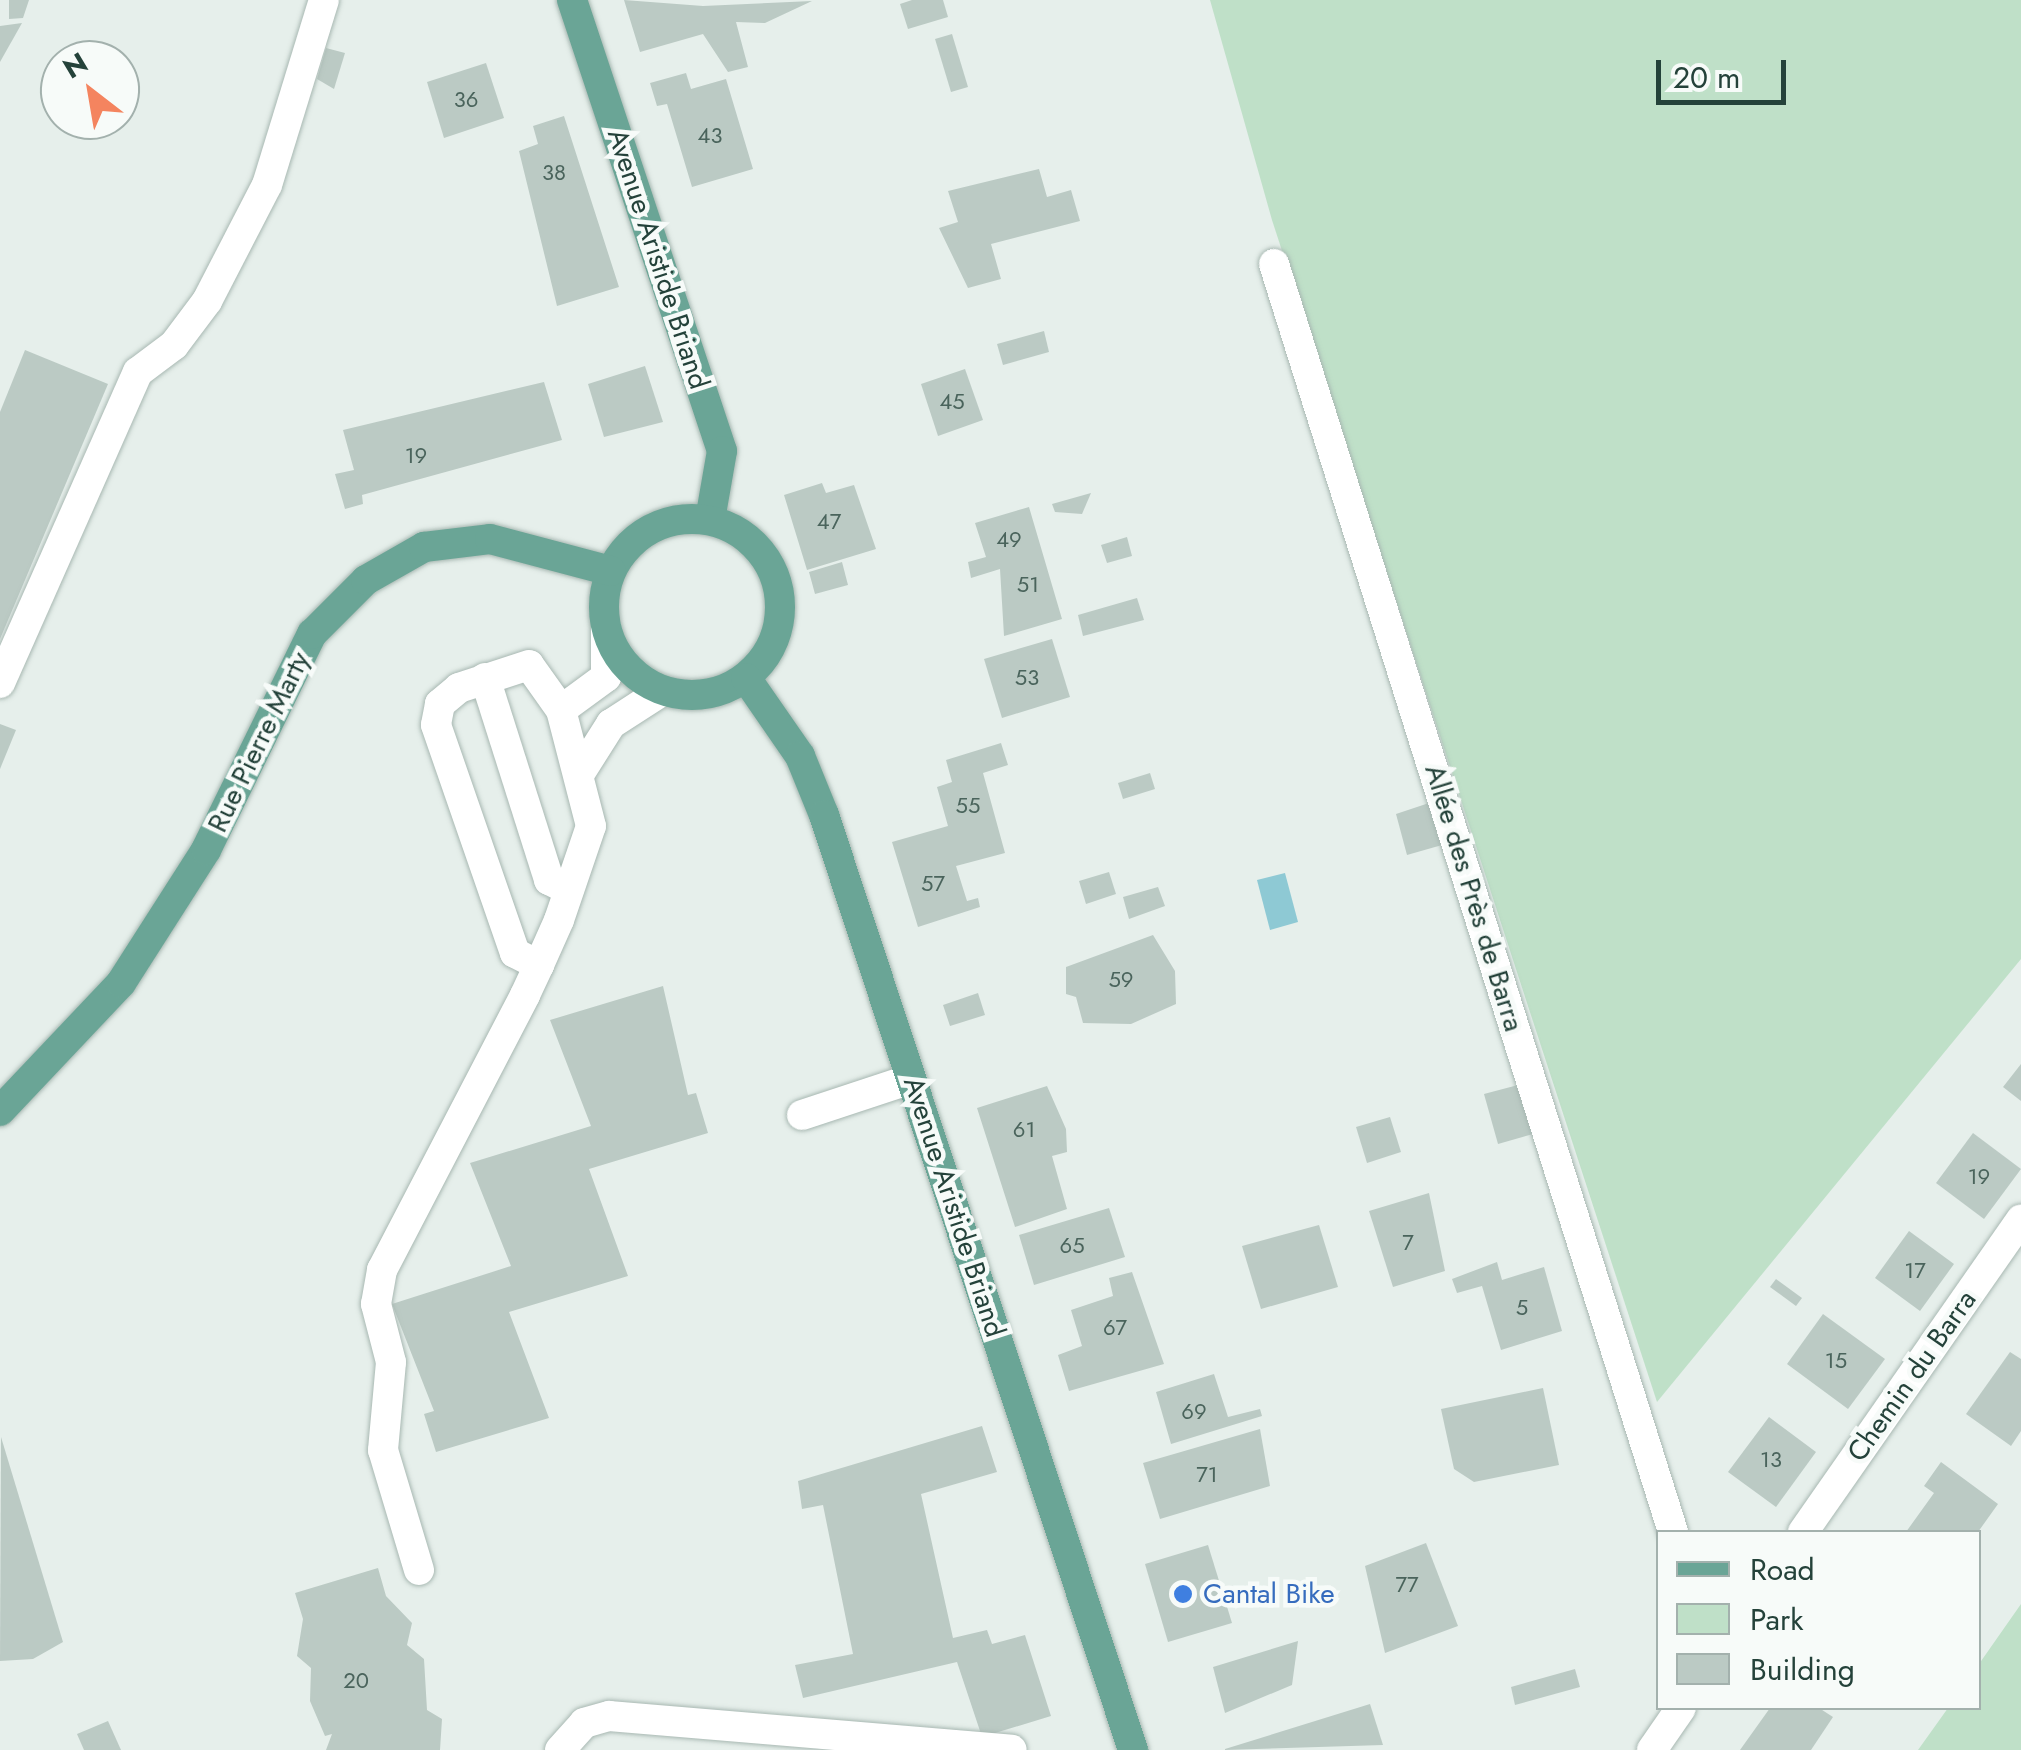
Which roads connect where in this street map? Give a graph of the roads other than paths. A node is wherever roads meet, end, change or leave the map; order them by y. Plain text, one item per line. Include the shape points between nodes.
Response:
1 (324, 0) edge
2 (572, 0) edge
3 (1274, 264) dead end
4 (710, 520) junction
5 (612, 571) junction
6 (606, 628) junction
7 (485, 678) junction
8 (746, 678) junction
9 (0, 684) edge
10 (662, 690) junction
11 (561, 710) junction
12 (580, 773) junction
13 (569, 890) junction
14 (539, 965) junction
15 (911, 1078) junction
16 (0, 1111) edge
17 (802, 1116) dead end
18 (2021, 1219) edge
19 (1673, 1530) edge
20 (1805, 1530) edge
21 (419, 1570) dead end
22 (1680, 1710) edge
23 (890, 1745) edge
24 (560, 1750) edge
25 (1012, 1750) edge
26 (1133, 1750) edge
27 (1652, 1750) edge

1 - 9 street via 267,186 207,301 174,345 138,372
2 - 4 main road, Avenue Aristide Briand via 722,451
3 - 19 street, Allée des Près de Barra
4 - 5 main road via 652,528
4 - 8 main road via 760,548 781,602 778,630
5 - 6 main road
5 - 16 main road, Rue Pierre Marty via 490,539 424,548 366,580 312,634 206,850 131,969
6 - 10 main road via 636,676
6 - 11 street via 606,677
7 - 11 street via 529,665
7 - 13 street via 550,880
7 - 14 street via 440,704 436,725 515,954
8 - 10 main road via 720,692
8 - 15 main road, Avenue Aristide Briand via 800,756
10 - 12 street via 610,724
11 - 12 street
12 - 13 street via 591,826
13 - 14 street
14 - 21 street via 382,1270 376,1304 391,1362 383,1450
15 - 17 street
15 - 26 main road, Avenue Aristide Briand
18 - 20 street, Chemin du Barra
22 - 27 street
23 - 24 street via 609,1716 584,1723
23 - 25 street

